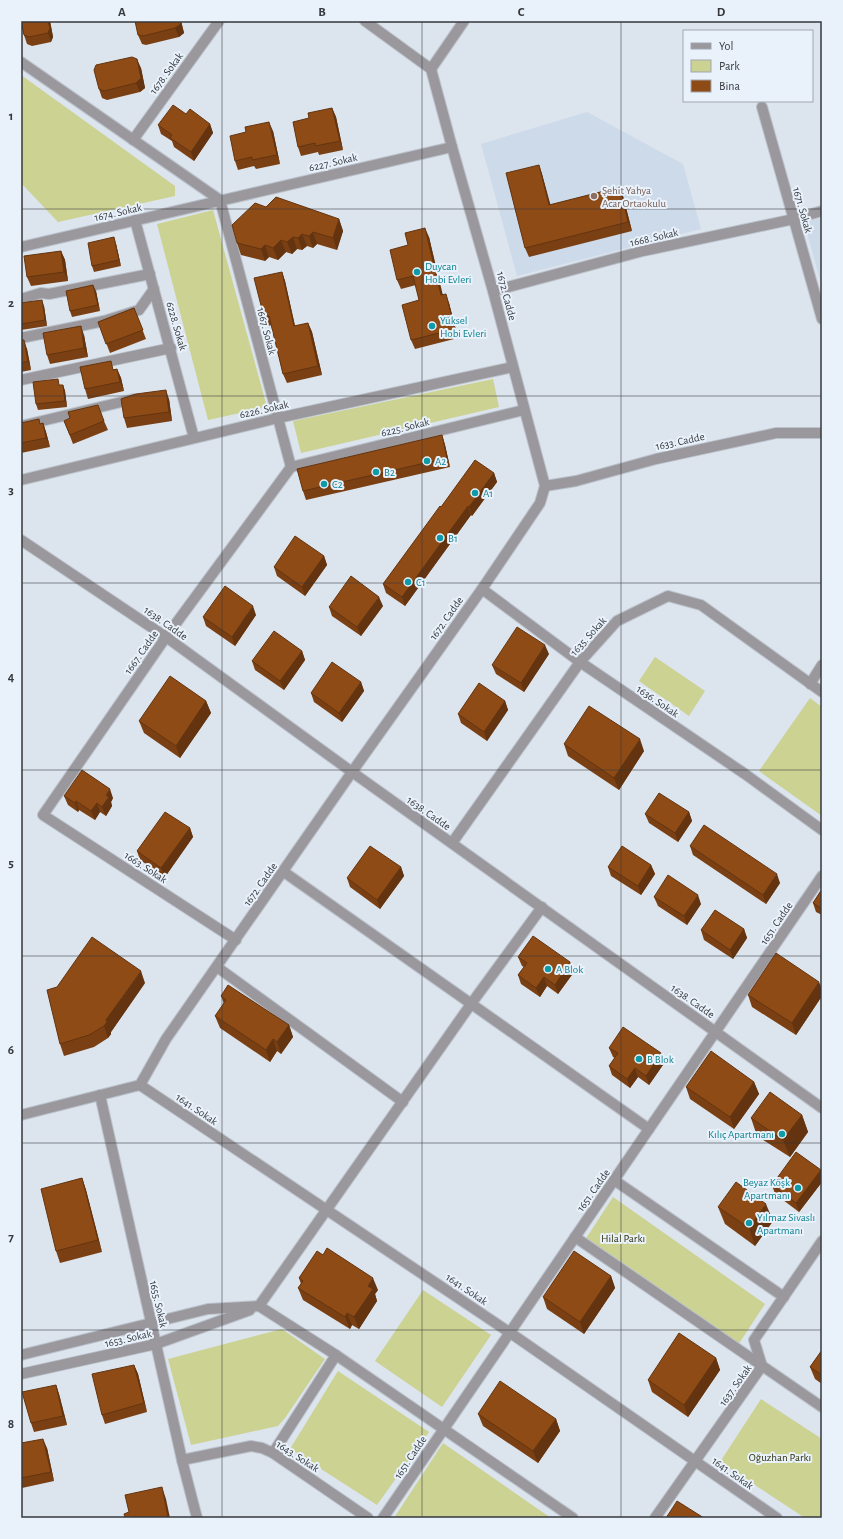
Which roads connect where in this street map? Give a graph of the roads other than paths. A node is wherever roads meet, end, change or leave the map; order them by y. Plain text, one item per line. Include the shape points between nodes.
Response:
1 (219, 21) edge
2 (365, 21) edge
3 (464, 21) edge
4 (21, 62) edge
5 (431, 68) junction
6 (762, 107) dead end
7 (133, 140) junction
8 (452, 147) junction
9 (220, 200) junction
10 (822, 211) edge
11 (794, 219) junction
12 (135, 220) junction
13 (21, 247) edge
14 (150, 274) junction
15 (154, 289) junction
16 (493, 291) junction
17 (21, 300) edge
18 (822, 318) edge
19 (21, 338) edge
20 (171, 348) junction
21 (513, 366) junction
22 (21, 380) edge
23 (134, 399) edge
24 (524, 410) junction
25 (278, 418) junction
26 (21, 426) edge
27 (822, 433) edge
28 (194, 438) junction
29 (291, 467) junction
30 (21, 480) edge
31 (545, 486) junction
32 (21, 540) edge
33 (482, 589) junction
34 (166, 637) junction
35 (580, 662) junction
36 (822, 666) edge
37 (810, 684) junction
38 (822, 692) edge
39 (352, 772) junction
40 (42, 815) joint
41 (822, 830) edge
42 (452, 843) junction
43 (284, 872) junction
44 (822, 876) edge
45 (542, 907) junction
46 (236, 940) junction
47 (217, 967) junction
48 (471, 1004) junction
49 (716, 1032) junction
50 (140, 1085) junction
51 (100, 1095) junction
52 (403, 1102) junction
53 (822, 1108) edge
54 (21, 1115) edge
55 (649, 1129) junction
56 (614, 1180) junction
57 (326, 1210) junction
58 (575, 1237) junction
59 (822, 1241) edge
60 (784, 1297) junction
61 (259, 1306) junction
62 (151, 1323) junction
63 (509, 1332) junction
64 (156, 1344) junction
65 (21, 1355) edge
66 (336, 1355) junction
67 (762, 1366) junction
68 (21, 1374) edge
69 (822, 1407) edge
70 (444, 1428) junction
71 (273, 1453) junction
72 (182, 1460) junction
73 (696, 1462) junction
74 (197, 1518) edge
75 (368, 1518) edge
76 (383, 1518) edge
77 (573, 1518) edge
78 (656, 1518) edge
79 (777, 1518) edge

1 - 7 street, 1678. Sokak
2 - 5 street
3 - 5 street
4 - 7 street
5 - 8 street, 1672. Cadde
6 - 11 street, 1671. Sokak
7 - 9 street
8 - 9 street, 6227. Sokak
8 - 16 street, 1672. Cadde
9 - 12 street, 1674. Sokak
9 - 25 street, 1667. Sokak
10 - 11 street, 1668. Sokak
11 - 16 street, 1668. Sokak via 644,251
11 - 18 street, 1671. Sokak
12 - 13 street, 1674. Sokak
12 - 14 street, 6228. Sokak
14 - 15 street, 6228. Sokak
14 - 17 street via 49,294 41,293
15 - 19 street via 139,310 104,321
15 - 20 street, 6228. Sokak
16 - 21 street, 1672. Cadde
20 - 22 street
20 - 28 street, 6228. Sokak
21 - 24 street, 1672. Cadde
21 - 25 street, 6226. Sokak
23 - 26 street
24 - 29 street, 6225. Sokak
24 - 31 street, 1672. Cadde
25 - 28 street, 6226. Sokak
25 - 29 street, 1667. Sokak
27 - 31 street, 1633. Cadde via 776,433 656,459 576,481
28 - 30 street, 6226. Sokak
29 - 34 street, 1667. Cadde
31 - 33 street, 1672. Cadde via 540,503
32 - 34 street, 1638. Cadde
33 - 35 street, 1636. Sokak
33 - 39 street, 1672. Cadde
34 - 39 street, 1638. Cadde
34 - 40 street, 1667. Cadde
35 - 37 street, 1635. Sokak via 617,621 668,596 701,605
35 - 41 street, 1636. Sokak via 745,774
35 - 42 street, 1635. Sokak
36 - 37 street
37 - 38 street, 1635. Sokak
39 - 42 street, 1638. Cadde
39 - 43 street, 1672. Cadde
40 - 46 street, 1663. Sokak
42 - 45 street, 1638. Cadde
43 - 46 street, 1672. Cadde
43 - 48 street
44 - 49 street, 1651. Cadde
45 - 48 street
45 - 49 street, 1638. Cadde
46 - 47 street, 1672. Cadde
47 - 50 street, 1672. Cadde via 166,1039
47 - 52 street
48 - 52 street
48 - 55 street
49 - 53 street, 1638. Cadde
49 - 55 street, 1651. Cadde
50 - 51 street
50 - 57 street, 1641. Sokak
51 - 54 street
51 - 62 street, 1655. Sokak
52 - 57 street
55 - 56 street, 1651. Cadde
56 - 58 street, 1651. Cadde
56 - 60 street
57 - 61 street
57 - 63 street, 1641. Sokak
58 - 63 street, 1651. Cadde
58 - 67 street
59 - 60 street, 1637. Sokak
60 - 67 street, 1637. Sokak via 754,1340
61 - 62 street via 208,1309
61 - 64 street, 1653. Sokak
61 - 66 street
62 - 64 street, 1655. Sokak
62 - 65 street
63 - 70 street, 1651. Cadde
63 - 73 street, 1641. Sokak
64 - 68 street, 1653. Sokak
64 - 72 street, 1655. Sokak
66 - 70 street
66 - 71 street
67 - 69 street
67 - 73 street, 1637. Sokak
70 - 76 street, 1651. Cadde
70 - 77 street
71 - 72 street, 1643. Sokak via 251,1446
71 - 75 street, 1643. Sokak
72 - 74 street, 1655. Sokak
73 - 78 street, 1637. Sokak
73 - 79 street, 1641. Sokak

